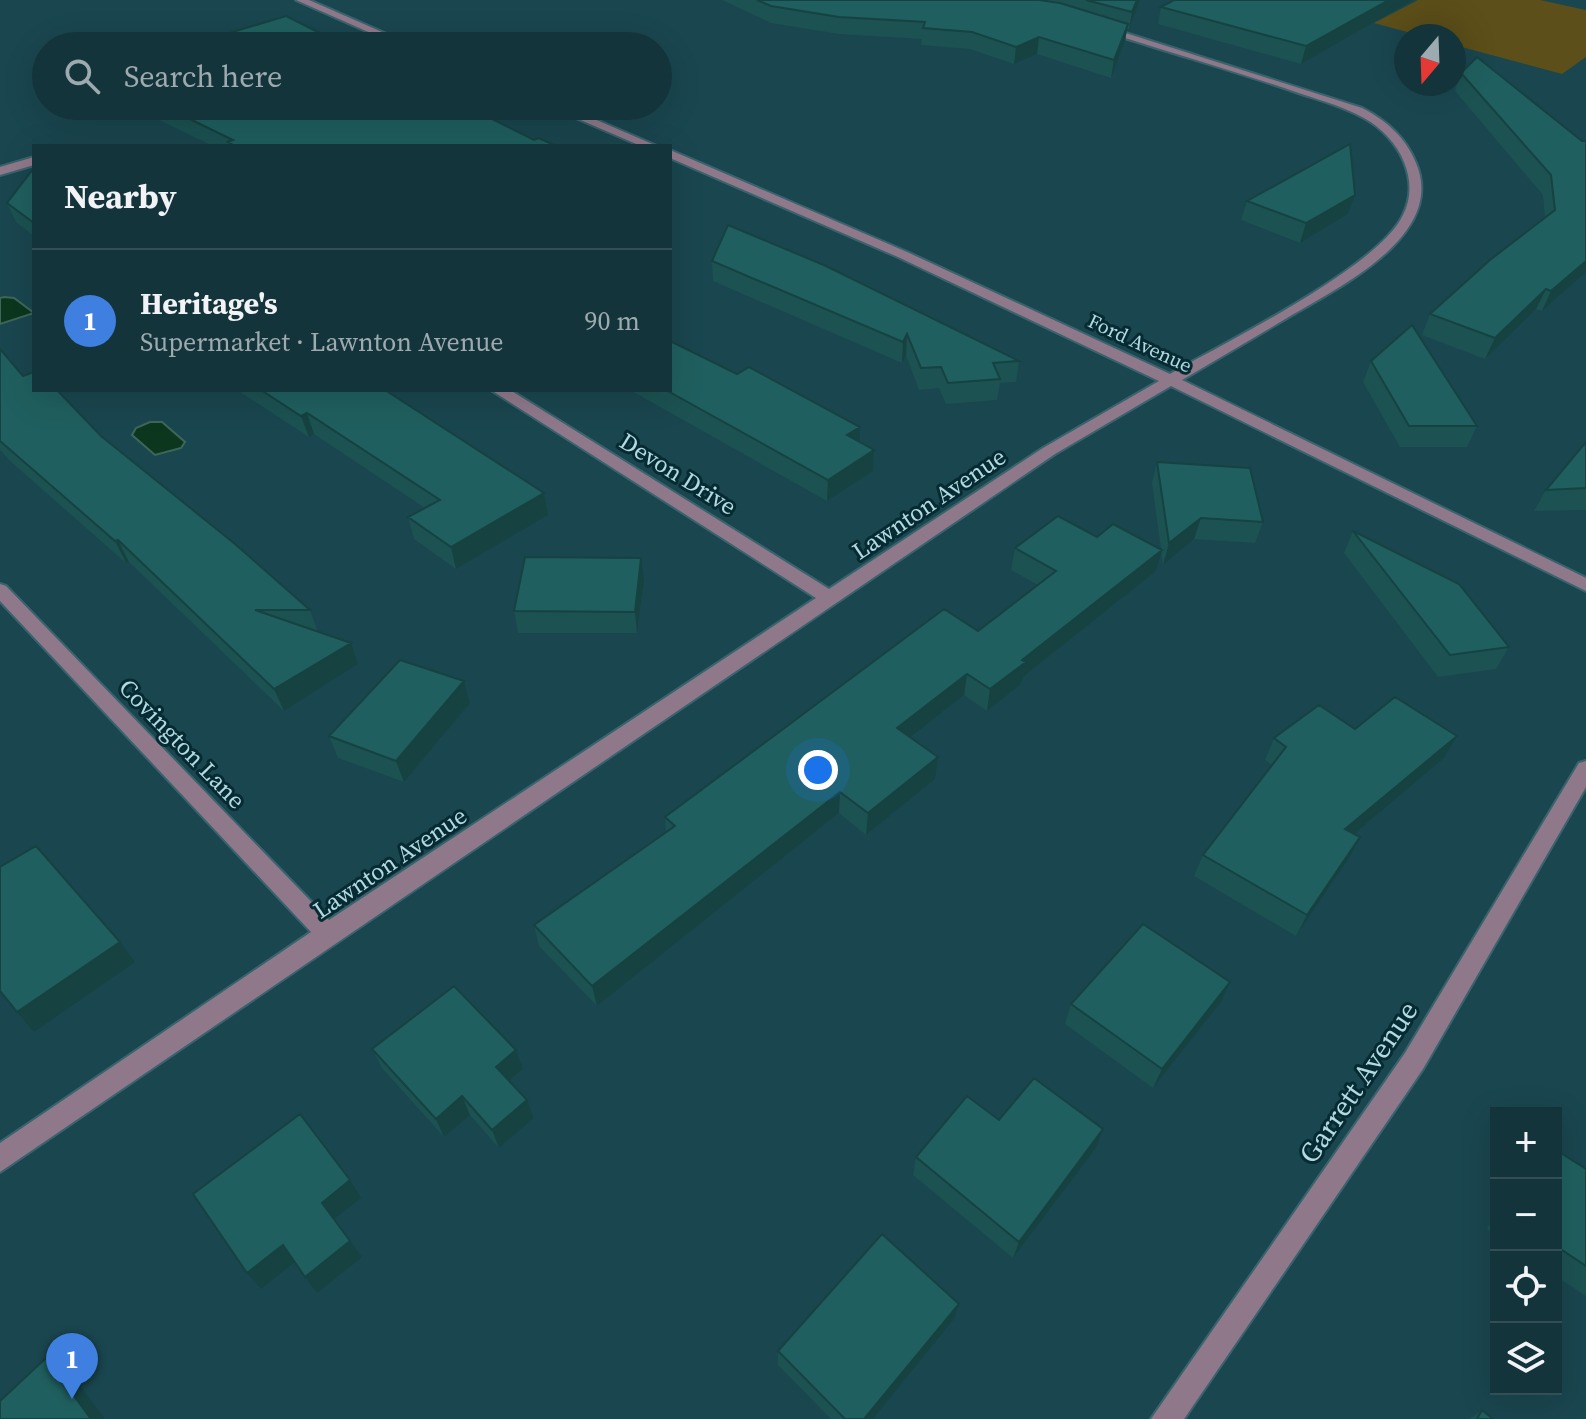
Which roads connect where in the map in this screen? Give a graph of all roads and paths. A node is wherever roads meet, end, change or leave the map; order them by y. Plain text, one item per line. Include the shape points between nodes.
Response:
1 (301, 0) edge
2 (1083, 21) edge
3 (376, 32) edge
4 (588, 120) edge
5 (646, 144) edge
6 (672, 155) edge
7 (32, 162) edge
8 (0, 171) edge
9 (1174, 381) junction
10 (502, 392) edge
11 (1586, 585) edge
12 (0, 590) edge
13 (831, 599) junction
14 (1586, 769) edge
15 (327, 934) junction
16 (0, 1159) edge
17 (1166, 1419) edge

1 - 3 street
2 - 9 street, Lawnton Avenue via 1365,114 1387,129 1416,180 1410,215 1387,250
4 - 5 street
6 - 9 street, Ford Avenue via 836,222
7 - 8 street
9 - 11 street, Ford Avenue
9 - 13 street, Lawnton Avenue via 1049,451
10 - 13 street, Devon Drive
12 - 15 street, Covington Lane
13 - 15 street, Lawnton Avenue
14 - 17 street, Garrett Avenue via 1414,1061
15 - 16 street, Lawnton Avenue

